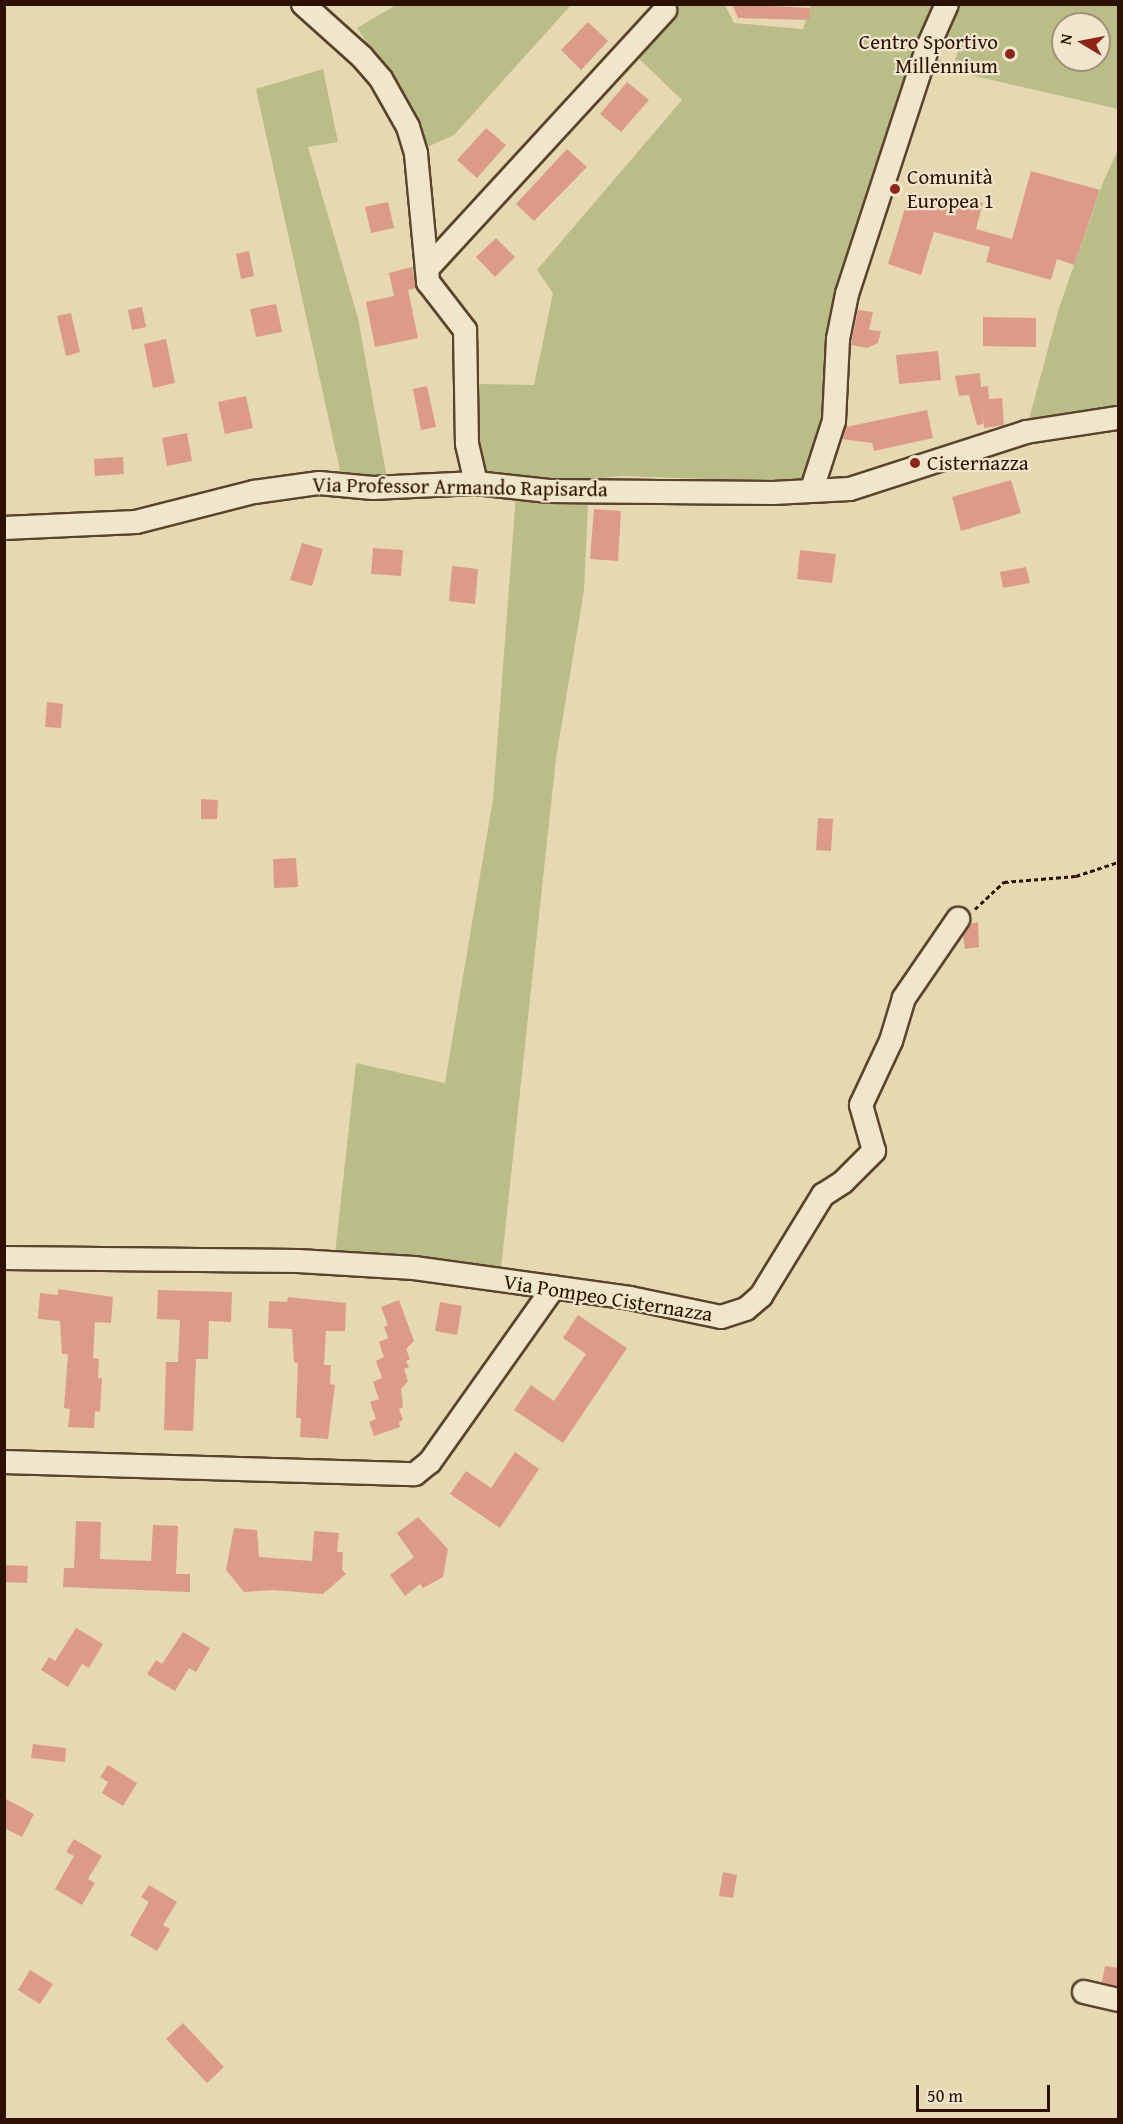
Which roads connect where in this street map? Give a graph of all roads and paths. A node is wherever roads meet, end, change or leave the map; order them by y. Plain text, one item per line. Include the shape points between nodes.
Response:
1 (303, 4) edge
2 (947, 4) edge
3 (665, 10) dead end
4 (427, 268) junction
5 (1119, 418) edge
6 (476, 483) junction
7 (812, 489) junction
8 (4, 528) edge
9 (1119, 862) edge
10 (958, 920) joint
11 (4, 1258) edge
12 (554, 1287) junction
13 (4, 1462) edge
14 (1084, 1992) dead end
15 (1119, 2000) edge

1 - 4 street via 381,79 408,127 416,154
2 - 7 street via 927,49 847,294 838,339 834,421
3 - 4 street
4 - 6 street via 428,282 465,330 467,444
5 - 7 street, Via Professor Armando Rapisarda via 1026,432 874,484 850,489
6 - 7 street, Via Professor Armando Rapisarda via 549,491 773,494
6 - 8 street, Via Professor Armando Rapisarda via 372,488 293,485 136,522
9 - 10 path via 1076,876 1004,882 983,904
10 - 12 street, Via Pompeo Cisternazza via 904,998 891,1041 861,1105 874,1150 823,1196 761,1296 746,1309 721,1317
11 - 12 street, Via Pompeo Cisternazza via 310,1262 414,1268
12 - 13 street via 430,1462 415,1474
14 - 15 street

